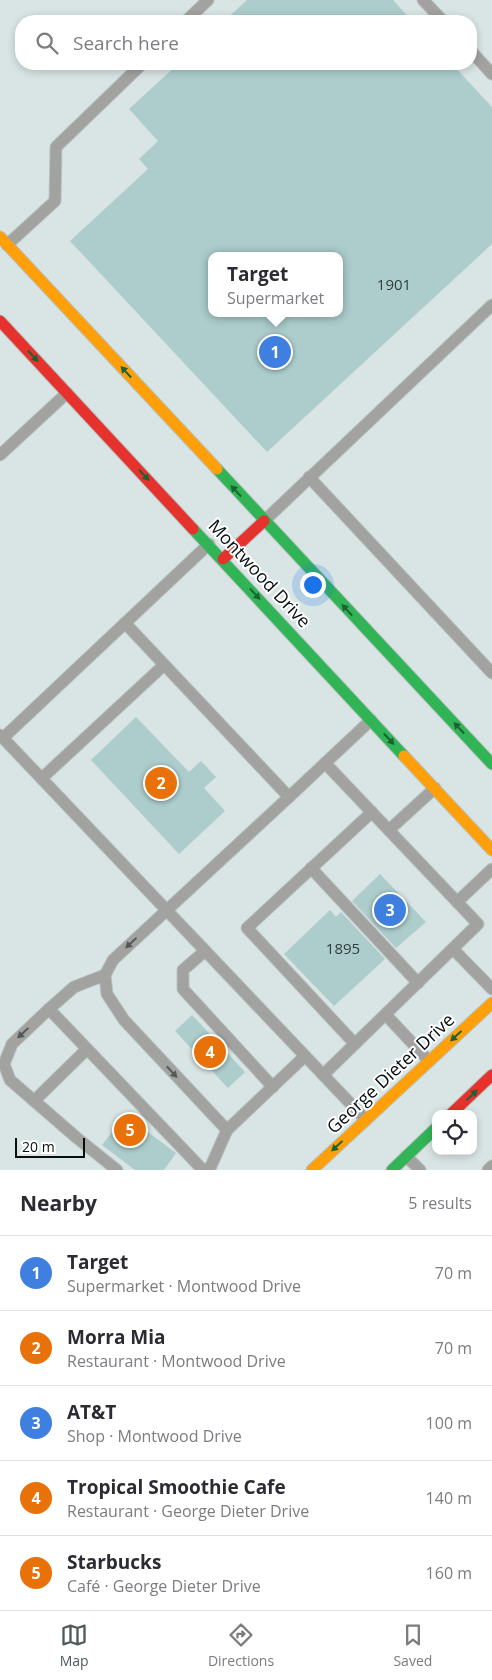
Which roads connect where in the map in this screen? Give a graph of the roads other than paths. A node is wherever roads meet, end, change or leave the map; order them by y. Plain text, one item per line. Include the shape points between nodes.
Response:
1 (208, 0) edge
2 (423, 0) edge
3 (192, 15) edge
4 (437, 15) edge
5 (477, 58) edge
6 (136, 70) edge
7 (492, 74) edge
8 (4, 241) edge
9 (492, 305) edge
10 (0, 321) edge
11 (67, 393) junction
12 (0, 455) edge
13 (309, 478) junction
14 (264, 520) junction
15 (209, 544) junction
16 (223, 559) junction
17 (125, 623) junction
18 (164, 665) junction
19 (492, 673) edge
20 (371, 720) junction
21 (2, 737) edge
22 (325, 763) junction
23 (492, 764) edge
24 (42, 778) junction
25 (435, 788) junction
26 (289, 797) junction
27 (372, 812) junction
28 (389, 830) junction
29 (492, 850) edge
30 (311, 868) junction
31 (492, 869) edge
32 (457, 902) junction
33 (167, 910) junction
34 (453, 949) junction
35 (205, 951) junction
36 (104, 976) junction
37 (418, 983) junction
38 (492, 989) edge
39 (492, 1003) edge
40 (49, 1009) junction
41 (386, 1015) junction
42 (355, 1044) junction
43 (87, 1049) junction
44 (306, 1056) junction
45 (429, 1061) junction
46 (323, 1075) junction
47 (492, 1075) edge
48 (273, 1087) junction
49 (34, 1101) junction
50 (455, 1110) edge
51 (366, 1120) junction
52 (227, 1130) junction
53 (432, 1132) edge
54 (406, 1156) junction
55 (492, 1166) edge
56 (118, 1170) edge
57 (205, 1170) edge
58 (312, 1170) edge
59 (392, 1170) edge
60 (420, 1170) edge
61 (488, 1170) edge

1 - 3 lane
2 - 4 lane
5 - 7 lane
6 - 8 lane via 56,147 54,201
14 -> 8 main road
9 - 13 lane
10 -> 11 main road, Montwood Drive
11 - 12 lane
11 -> 15 main road, Montwood Drive
13 - 14 lane
13 - 19 lane
14 - 16 main road
23 -> 14 main road
15 - 16 main road, Montwood Drive
15 - 17 lane
16 -> 20 main road, Montwood Drive
17 - 18 lane
17 - 21 lane
18 - 24 lane
18 - 26 lane
20 - 22 lane
20 -> 25 main road, Montwood Drive
21 - 24 lane
22 - 26 lane
22 - 27 lane
24 - 33 lane
25 - 28 lane
25 - 29 main road, Montwood Drive
26 - 33 lane
27 - 28 lane
27 - 30 lane
28 - 32 lane
30 - 37 lane
30 - 42 lane via 247,928
31 - 32 lane
32 - 34 lane via 478,924
33 - 35 lane
33 -> 36 lane via 113,960
34 - 37 lane
34 - 38 lane
35 - 44 lane
35 - 48 lane via 184,970 183,990
36 - 40 lane via 74,987
36 -> 52 lane via 107,994 124,1020
37 - 41 lane
39 -> 45 main road, George Dieter Drive
40 - 43 lane
40 -> 49 lane via 12,1044 4,1064 10,1080
41 - 42 lane
41 - 45 lane
42 - 46 lane
43 - 49 lane
43 - 57 lane
44 - 46 lane
44 - 48 lane
45 - 51 main road, George Dieter Drive
46 - 51 lane
50 -> 47 main road
48 - 52 lane
49 - 56 lane
51 -> 58 main road, George Dieter Drive
52 - 57 lane via 211,1166
53 - 54 main road
54 - 59 main road
54 - 60 lane
55 - 61 lane

